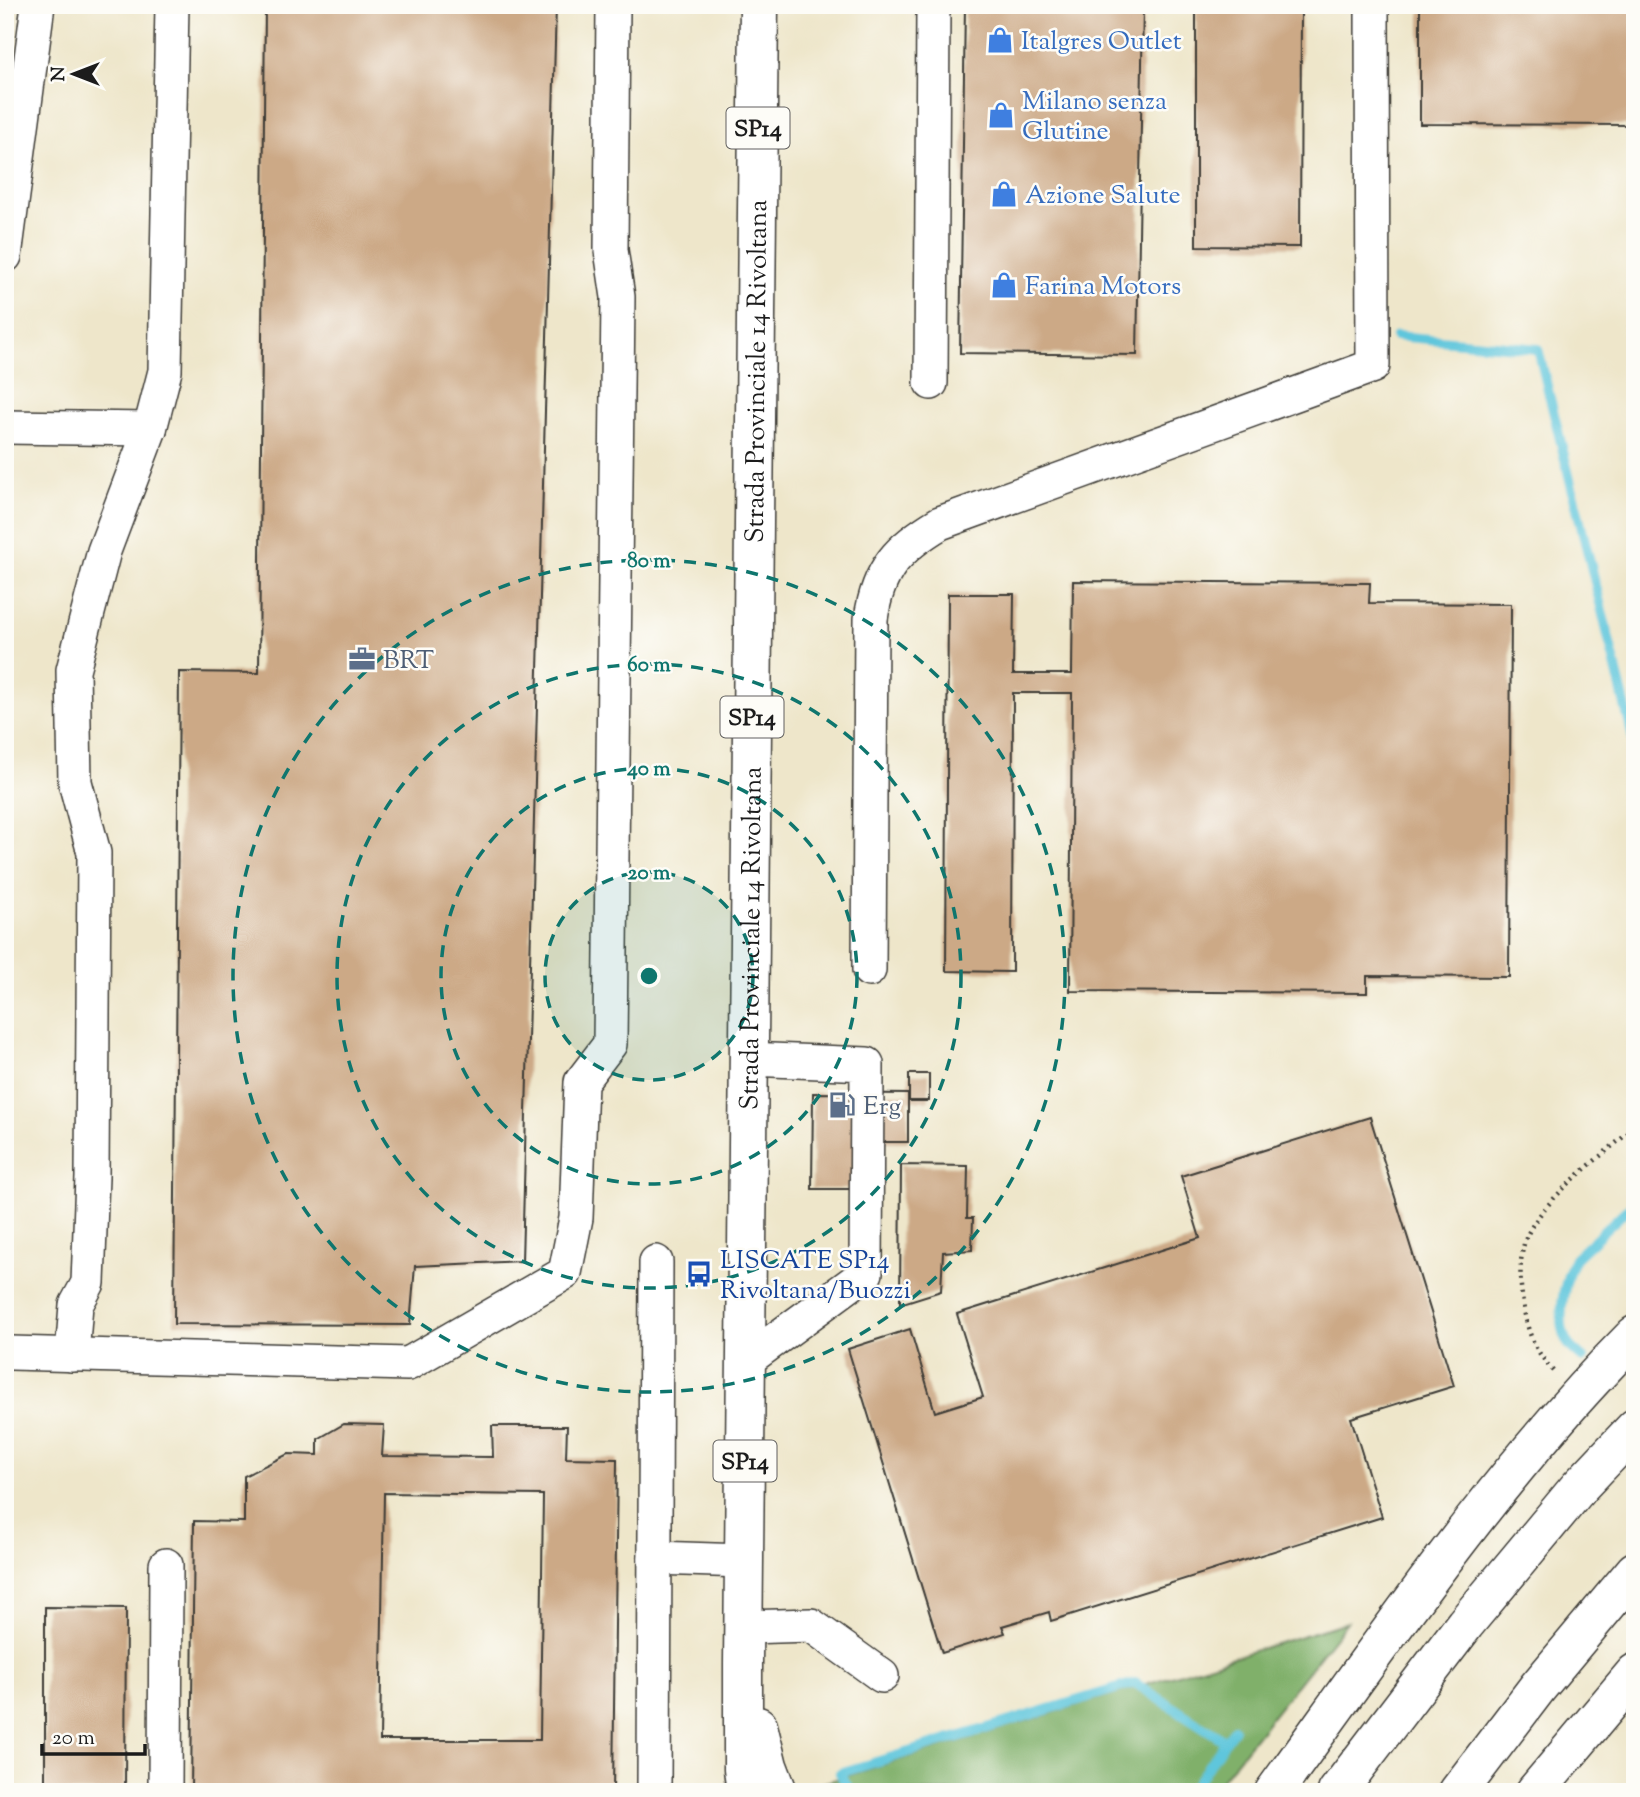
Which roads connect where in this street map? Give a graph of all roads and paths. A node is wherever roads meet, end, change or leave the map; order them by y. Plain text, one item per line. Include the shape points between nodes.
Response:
1 (38, 5) edge
2 (172, 5) edge
3 (614, 5) edge
4 (758, 5) edge
5 (933, 5) edge
6 (1372, 5) edge
7 (5, 256) edge
8 (931, 383) dead end
9 (5, 427) edge
10 (150, 429) junction
11 (869, 970) dead end
12 (749, 1059) junction
13 (1635, 1127) edge
14 (656, 1262) dead end
15 (1635, 1335) edge
16 (11, 1353) dead end
17 (72, 1355) junction
18 (746, 1361) junction
19 (1555, 1374) dead end
20 (1631, 1431) edge
21 (655, 1558) junction
22 (744, 1561) junction
23 (166, 1565) dead end
24 (1635, 1571) edge
25 (744, 1645) junction
26 (1635, 1673) edge
27 (882, 1676) dead end
28 (1591, 1724) junction
29 (165, 1792) edge
30 (653, 1792) edge
31 (746, 1792) edge
32 (778, 1792) edge
33 (1274, 1792) edge
34 (1337, 1792) edge
35 (1458, 1792) edge
36 (1535, 1792) edge
37 (1547, 1792) edge

1 - 7 street
2 - 10 street via 166,371
3 - 17 street via 611,250 618,311 610,1044 581,1082 576,1217 565,1273 408,1364
4 - 12 main road, Strada Provinciale 14 Rivoltana / SP14
5 - 8 street
6 - 11 street via 1373,366 940,523 897,555 879,582 871,619
9 - 10 street
10 - 17 street via 104,551 73,670 75,782 94,853 88,1283 76,1305
12 - 18 main road, Strada Provinciale 14 Rivoltana / SP14
12 - 18 street via 867,1064 866,1273
13 - 19 path via 1538,1216 1524,1244 1521,1287 1526,1323 1537,1353
14 - 21 street
15 - 33 main road via 1492,1498
16 - 17 street
18 - 22 main road, Strada Provinciale 14 Rivoltana / SP14
20 - 34 main road via 1465,1624
21 - 22 street
21 - 30 street
22 - 25 main road, Strada Provinciale 14 Rivoltana / SP14
23 - 29 street
24 - 35 main road
25 - 27 street via 811,1625
25 - 31 main road, Strada Provinciale 14 Rivoltana / SP14
25 - 32 main road, Strada Provinciale 14 Rivoltana / SP14 via 768,1766
26 - 28 main road
28 - 36 main road
28 - 37 main road

